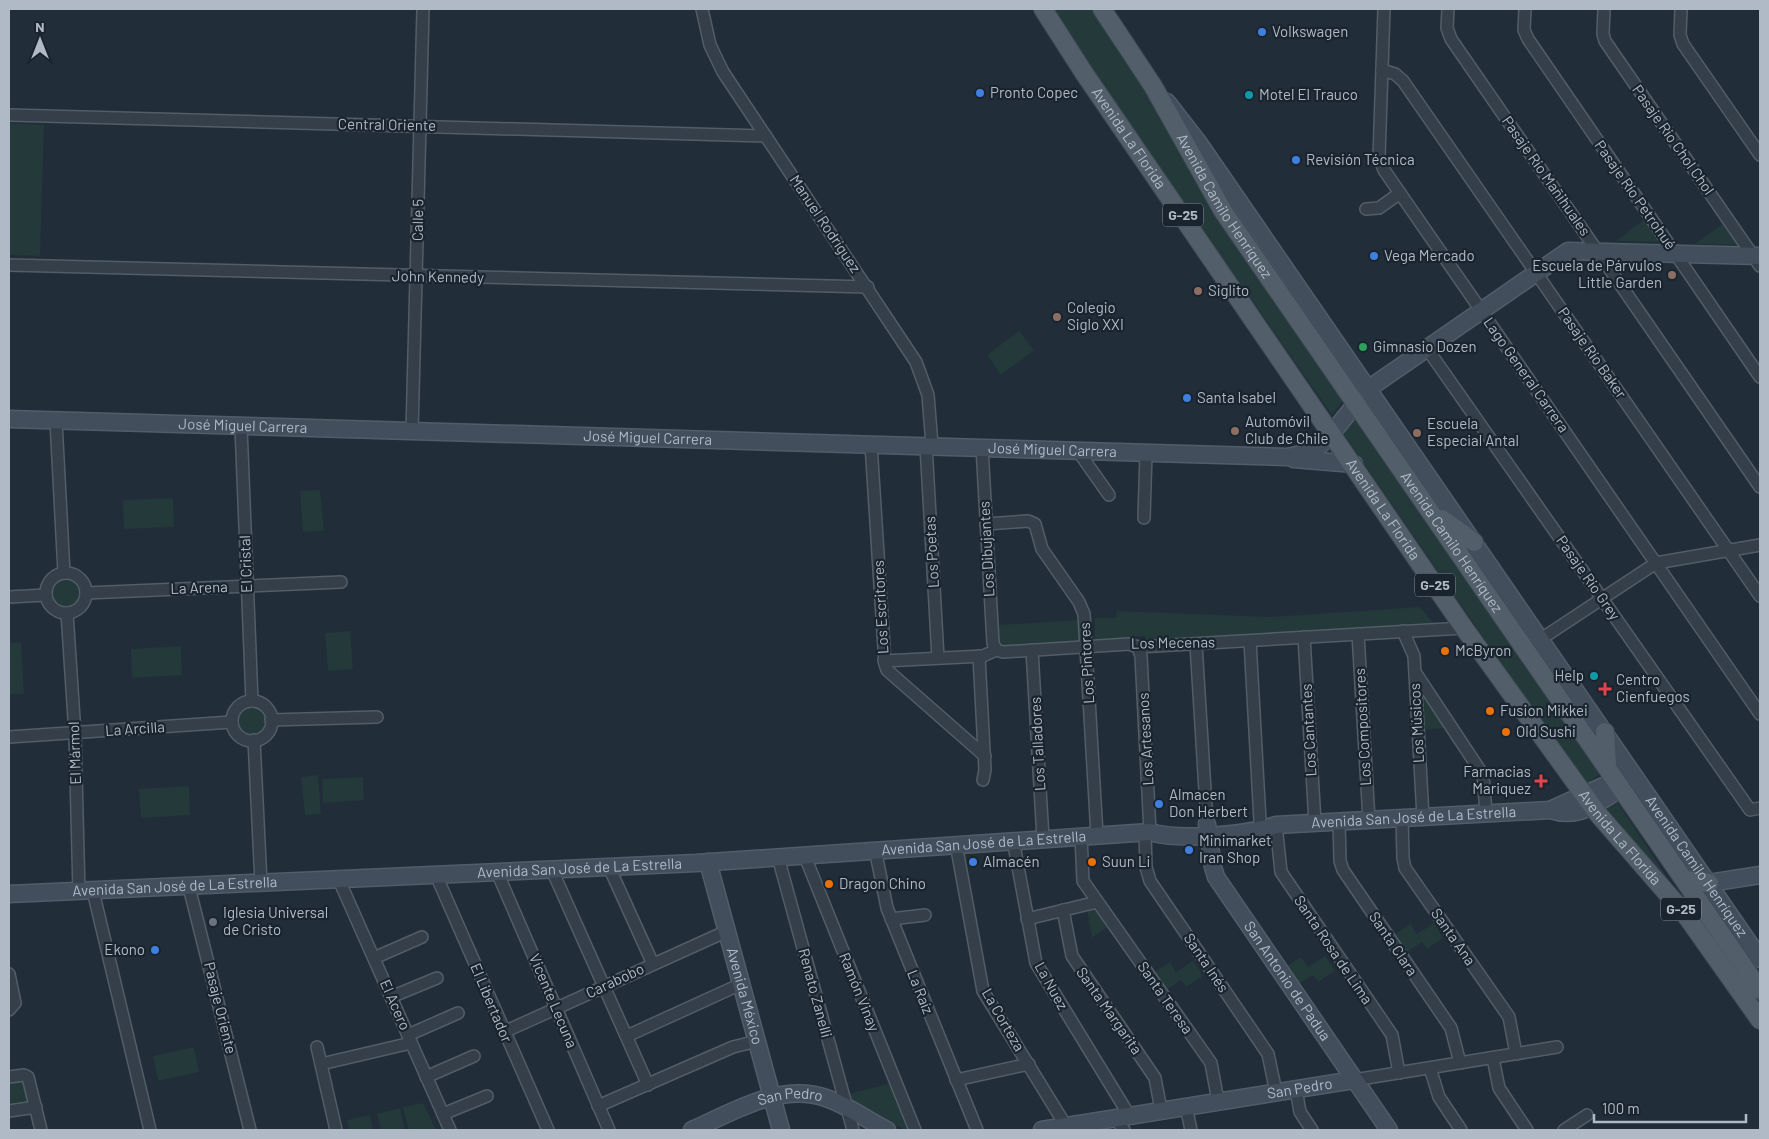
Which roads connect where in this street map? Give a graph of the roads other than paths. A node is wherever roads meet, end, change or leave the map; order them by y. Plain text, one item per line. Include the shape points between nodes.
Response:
1 (423, 9) edge
2 (702, 9) edge
3 (1043, 9) edge
4 (1102, 9) edge
5 (1384, 9) edge
6 (1448, 9) edge
7 (1525, 9) edge
8 (1604, 9) edge
9 (1681, 9) edge
10 (1382, 70) junction
11 (1153, 86) junction
12 (9, 115) edge
13 (420, 126) junction
14 (766, 136) junction
15 (1760, 155) edge
16 (1400, 194) junction
17 (1366, 209) dead end
18 (1597, 251) junction
19 (1676, 253) junction
20 (1758, 259) edge
21 (9, 265) edge
22 (1536, 272) junction
23 (416, 276) junction
24 (868, 288) junction
25 (1481, 310) junction
26 (1426, 348) junction
27 (1760, 377) edge
28 (1368, 389) junction
29 (1357, 403) junction
30 (9, 419) edge
31 (56, 421) junction
32 (241, 427) junction
33 (412, 432) junction
34 (1333, 433) junction
35 (872, 444) junction
36 (929, 445) junction
37 (982, 447) junction
38 (1078, 451) junction
39 (1146, 453) junction
40 (1286, 457) junction
41 (1354, 464) junction
42 (1760, 487) edge
43 (1109, 495) dead end
44 (1430, 511) junction
45 (1144, 518) dead end
46 (986, 524) junction
47 (1474, 542) junction
48 (1760, 546) edge
49 (1728, 550) junction
50 (1656, 563) junction
51 (64, 573) junction
52 (341, 582) dead end
53 (247, 586) junction
54 (86, 593) junction
55 (46, 595) junction
56 (1760, 596) edge
57 (9, 597) edge
58 (1602, 598) junction
59 (67, 613) junction
60 (1464, 628) junction
61 (1403, 631) junction
62 (1358, 634) junction
63 (1304, 637) junction
64 (1541, 639) junction
65 (1250, 640) junction
66 (1196, 644) junction
67 (1085, 647) junction
68 (1138, 647) junction
69 (996, 650) junction
70 (1032, 650) junction
71 (979, 656) junction
72 (938, 658) junction
73 (884, 661) junction
74 (1414, 671) junction
75 (252, 701) junction
76 (1760, 714) edge
77 (377, 717) dead end
78 (271, 720) junction
79 (232, 722) junction
80 (1605, 732) junction
81 (75, 734) junction
82 (9, 737) edge
83 (254, 740) junction
84 (984, 756) junction
85 (1615, 778) junction
86 (983, 780) dead end
87 (1588, 800) junction
88 (1755, 809) edge
89 (1486, 813) junction
90 (1423, 817) junction
91 (1402, 818) junction
92 (1368, 820) junction
93 (1339, 821) junction
94 (1268, 823) junction
95 (1314, 823) junction
96 (1208, 829) junction
97 (1148, 832) junction
98 (1089, 836) junction
99 (1043, 839) junction
100 (1013, 840) junction
101 (956, 844) junction
102 (875, 849) junction
103 (804, 854) junction
104 (778, 856) junction
105 (708, 862) junction
106 (609, 867) junction
107 (552, 870) junction
108 (497, 872) junction
109 (436, 875) junction
110 (1760, 875) edge
111 (339, 880) junction
112 (1686, 880) junction
113 (261, 883) junction
114 (1709, 883) junction
115 (189, 887) junction
116 (86, 892) junction
117 (9, 894) edge
118 (1097, 902) junction
119 (1063, 910) junction
120 (925, 915) dead end
121 (1027, 918) junction
122 (891, 919) junction
123 (727, 931) junction
124 (422, 937) dead end
125 (374, 958) junction
126 (1760, 959) edge
127 (653, 964) junction
128 (9, 974) edge
129 (437, 978) dead end
130 (741, 984) junction
131 (604, 986) junction
132 (1760, 990) edge
133 (391, 997) junction
134 (12, 1008) edge
135 (556, 1008) junction
136 (458, 1013) dead end
137 (1760, 1020) edge
138 (504, 1032) junction
139 (627, 1036) junction
140 (409, 1039) junction
141 (757, 1041) junction
142 (317, 1047) dead end
143 (1557, 1048) dead end
144 (1516, 1054) junction
145 (474, 1056) dead end
146 (1493, 1058) junction
147 (1460, 1063) junction
148 (321, 1064) junction
149 (1029, 1064) junction
150 (1430, 1068) junction
151 (1400, 1072) junction
152 (9, 1077) edge
153 (426, 1077) junction
154 (956, 1080) junction
155 (1354, 1080) junction
156 (648, 1085) junction
157 (1296, 1089) junction
158 (1276, 1092) junction
159 (487, 1096) dead end
160 (772, 1096) junction
161 (1218, 1100) junction
162 (598, 1106) junction
163 (1186, 1106) junction
164 (36, 1107) junction
165 (846, 1108) junction
166 (1161, 1110) junction
167 (9, 1111) edge
168 (443, 1114) junction
169 (1587, 1115) dead end
170 (1123, 1121) edge
171 (1066, 1126) junction
172 (41, 1130) edge
173 (150, 1130) edge
174 (250, 1130) edge
175 (336, 1130) edge
176 (450, 1130) edge
177 (548, 1130) edge
178 (608, 1130) edge
179 (692, 1130) edge
180 (781, 1130) edge
181 (852, 1130) edge
182 (887, 1130) edge
183 (915, 1130) edge
184 (977, 1130) edge
185 (1042, 1130) edge
186 (1191, 1130) edge
187 (1312, 1130) edge
188 (1389, 1130) edge
189 (1461, 1130) edge
190 (1527, 1130) edge
191 (1564, 1130) edge

1 - 13 street, Calle 5
2 - 14 street, Manuel Rodríguez via 716,59
3 - 34 main road, Avenida La Florida / G-25
4 - 11 main road, Avenida Camilo Henríquez / G-25
5 - 10 street, Lago General Carrera
6 - 18 street, Pasaje Río Mañihuales via 1447,28 1451,40
7 - 19 street, Pasaje Río Petrohué via 1524,30 1528,40
8 - 20 street, Pasaje Río Chol Chol via 1605,41
9 - 15 street via 1683,44
10 - 16 street, Lago General Carrera via 1379,157
10 - 22 street, Pasaje Río Baker via 1403,81
11 - 28 street, Avenida Camilo Henríquez via 1182,120
11 - 29 main road, Avenida Camilo Henríquez / G-25 via 1223,211
12 - 13 street, Central Oriente
13 - 14 street, Central Oriente
13 - 23 street, Calle 5
14 - 24 street, Manuel Rodríguez
16 - 17 street via 1379,208
16 - 25 street, Lago General Carrera
18 - 19 street, José Miguel Carrera
18 - 22 street, José Miguel Carrera via 1568,251
18 - 42 street, Pasaje Río Mañihuales
19 - 20 street, José Miguel Carrera
19 - 27 street, Pasaje Río Petrohué
21 - 23 street, John Kennedy
22 - 25 street, José Miguel Carrera
22 - 49 street, Pasaje Río Baker
23 - 24 street, John Kennedy
23 - 33 street, Calle 5
24 - 36 street, Manuel Rodríguez via 921,372 930,408
25 - 26 street, José Miguel Carrera
25 - 50 street, Lago General Carrera
26 - 28 street, José Miguel Carrera
26 - 58 street, Pasaje Río Grey
28 - 29 street, José Miguel Carrera
28 - 47 street, Avenida Camilo Henríquez
29 - 34 street, José Miguel Carrera
29 - 44 main road, Avenida Camilo Henríquez / G-25
30 - 31 street, José Miguel Carrera
31 - 32 street, José Miguel Carrera
31 - 51 street
32 - 33 street, José Miguel Carrera
32 - 53 street, El Cristal
33 - 35 street, José Miguel Carrera
34 - 40 street, José Miguel Carrera via 1312,450
34 - 41 main road, Avenida La Florida / G-25
35 - 36 street, José Miguel Carrera
35 - 73 street, Los Escritores
36 - 37 street, José Miguel Carrera
36 - 72 street, Los Poetas
37 - 38 street, José Miguel Carrera
37 - 46 street, Los Dibujantes
38 - 39 street, José Miguel Carrera
38 - 43 street
39 - 40 street, José Miguel Carrera
39 - 45 street
40 - 41 street, José Miguel Carrera
41 - 60 main road, Avenida La Florida / G-25
44 - 47 main road
44 - 85 main road, Avenida Camilo Henríquez / G-25
46 - 67 street, Los Pintores via 1028,521 1038,527 1042,549 1083,610
46 - 69 street, Los Dibujantes
47 - 64 street, Avenida Camilo Henríquez
48 - 49 street
49 - 50 street
49 - 56 street, Pasaje Río Baker
50 - 58 street
50 - 76 street, Lago General Carrera
51 - 54 street via 82,580
51 - 55 street via 52,579
52 - 53 street, La Arena
53 - 54 street, La Arena
53 - 75 street, El Cristal
54 - 59 street via 79,609
55 - 57 street
55 - 59 street via 54,610
58 - 64 street
58 - 88 street, Pasaje Río Grey
59 - 81 street, El Mármol
60 - 61 street, Los Mecenas
60 - 87 main road, Avenida La Florida / G-25
61 - 62 street, Los Mecenas
61 - 74 street, Los Músicos via 1414,656
62 - 63 street, Los Mecenas
62 - 92 street, Los Compositores
63 - 65 street, Los Mecenas
63 - 95 street, Los Cantantes
64 - 80 street, Avenida Camilo Henríquez
65 - 66 street, Los Mecenas
65 - 94 street, Santa Rosa de Lima
66 - 68 street, Los Mecenas
66 - 96 street
67 - 68 street, Los Mecenas via 1129,644
67 - 70 street, Los Mecenas
67 - 98 street, Los Pintores
68 - 97 street, Los Artesanos via 1142,656
69 - 70 street, Los Mecenas
69 - 71 street, Los Mecenas
70 - 99 street, Los Talladores
71 - 72 street, Los Mecenas
71 - 84 street
72 - 73 street, Los Mecenas
73 - 84 street, Los Escritores via 887,670
74 - 89 street via 1483,775
74 - 90 street, Los Músicos
75 - 78 street via 264,705
75 - 79 street via 240,705 232,716
77 - 78 street
78 - 83 street via 266,735
79 - 81 street, La Arcilla
79 - 83 street via 233,729 242,738
80 - 85 main road
80 - 114 street, Avenida Camilo Henríquez
81 - 82 street, La Arcilla
81 - 116 street, El Mármol
83 - 113 street
84 - 86 street
85 - 87 street, Avenida San José de La Estrella
85 - 112 main road, Avenida Camilo Henríquez / G-25
87 - 89 street, Avenida San José de La Estrella via 1580,812 1571,814 1550,810
87 - 137 main road, Avenida La Florida / G-25 via 1685,914
89 - 90 street, Avenida San José de La Estrella
90 - 91 street, Avenida San José de La Estrella
91 - 92 street, Avenida San José de La Estrella
91 - 144 street, Santa Ana via 1405,868 1509,1018
92 - 93 street, Avenida San José de La Estrella
93 - 95 street, Avenida San José de La Estrella
93 - 147 street, Santa Clara via 1343,870 1451,1028
94 - 95 street, Avenida San José de La Estrella
94 - 96 street, Avenida San José de La Estrella via 1255,831
94 - 151 street, Santa Rosa de Lima via 1281,872 1392,1036
96 - 97 street, Avenida San José de La Estrella via 1168,836
96 - 155 street, San Antonio de Padua via 1216,877
97 - 98 street, Avenida San José de La Estrella
97 - 158 street, Santa Inés via 1146,867 1150,882 1268,1054
98 - 99 street, Avenida San José de La Estrella
98 - 118 street, Santa Teresa via 1083,881
99 - 100 street, Avenida San José de La Estrella
100 - 101 street, Avenida San José de La Estrella
100 - 121 street, La Nuez
101 - 102 street, Avenida San José de La Estrella
101 - 149 street, La Corteza via 983,991
102 - 103 street, Avenida San José de La Estrella
102 - 122 street, La Raíz
103 - 104 street, Avenida San José de La Estrella
103 - 183 street, Ramón Vinay
104 - 105 street, Avenida San José de La Estrella
104 - 165 street, Renato Zanelli
105 - 106 street, Avenida San José de La Estrella
105 - 123 street, Avenida México
106 - 107 street, Avenida San José de La Estrella
106 - 127 street
107 - 108 street, Avenida San José de La Estrella
107 - 131 street
108 - 109 street, Avenida San José de La Estrella
108 - 135 street, Vicente Lecuna
109 - 111 street, Avenida San José de La Estrella
109 - 138 street, El Libertador
110 - 114 street
111 - 113 street, Avenida San José de La Estrella
111 - 125 street, El Acero
112 - 114 main road
112 - 132 main road, Avenida Camilo Henríquez / G-25
113 - 115 street, Avenida San José de La Estrella
114 - 126 street, Avenida Camilo Henríquez
115 - 116 street, Avenida San José de La Estrella
115 - 174 street, Pasaje Oriente
116 - 117 street, Avenida San José de La Estrella
116 - 173 street, El Mármol
118 - 119 street
118 - 161 street, Santa Teresa via 1211,1063
119 - 121 street
119 - 166 street, Santa Margarita via 1072,956 1156,1078
120 - 122 street
121 - 170 street, La Nuez via 1036,963
122 - 154 street, La Raíz
123 - 127 street, Carabobo
123 - 130 street, Avenida México
124 - 125 street
125 - 133 street, El Acero
127 - 131 street, Carabobo
128 - 134 street via 15,1000
129 - 133 street
130 - 139 street
130 - 141 street, Avenida México
131 - 135 street, Carabobo
131 - 139 street
133 - 140 street, El Acero
135 - 138 street, Carabobo
135 - 162 street, Vicente Lecuna
136 - 140 street
138 - 177 street, El Libertador
139 - 156 street
140 - 148 street
140 - 153 street, El Acero
141 - 156 street via 742,1044
141 - 160 street, Avenida México
142 - 148 street
143 - 144 street, San Pedro
144 - 146 street, San Pedro
145 - 153 street
146 - 147 street, San Pedro
146 - 190 street via 1499,1088
147 - 150 street, San Pedro
148 - 175 street
149 - 154 street
149 - 171 street, La Corteza
150 - 151 street, San Pedro
150 - 189 street via 1440,1097
151 - 155 street, San Pedro
152 - 164 street via 28,1077
153 - 168 street, El Acero
154 - 184 street, La Raíz
155 - 157 street, San Pedro
155 - 188 street, San Antonio de Padua
156 - 162 street
157 - 158 street, San Pedro
157 - 187 street via 1300,1112
158 - 161 street, San Pedro
159 - 168 street
160 - 165 street, San Pedro via 815,1095
160 - 179 street, San Pedro
160 - 180 street, Avenida México
161 - 163 street, San Pedro
162 - 178 street, Vicente Lecuna
163 - 166 street, San Pedro
163 - 186 street
164 - 167 street
164 - 172 street
165 - 181 street, Renato Zanelli
165 - 182 street, San Pedro
166 - 170 street, San Pedro
168 - 176 street, El Acero
169 - 191 street
170 - 171 street, San Pedro
171 - 185 street, San Pedro

